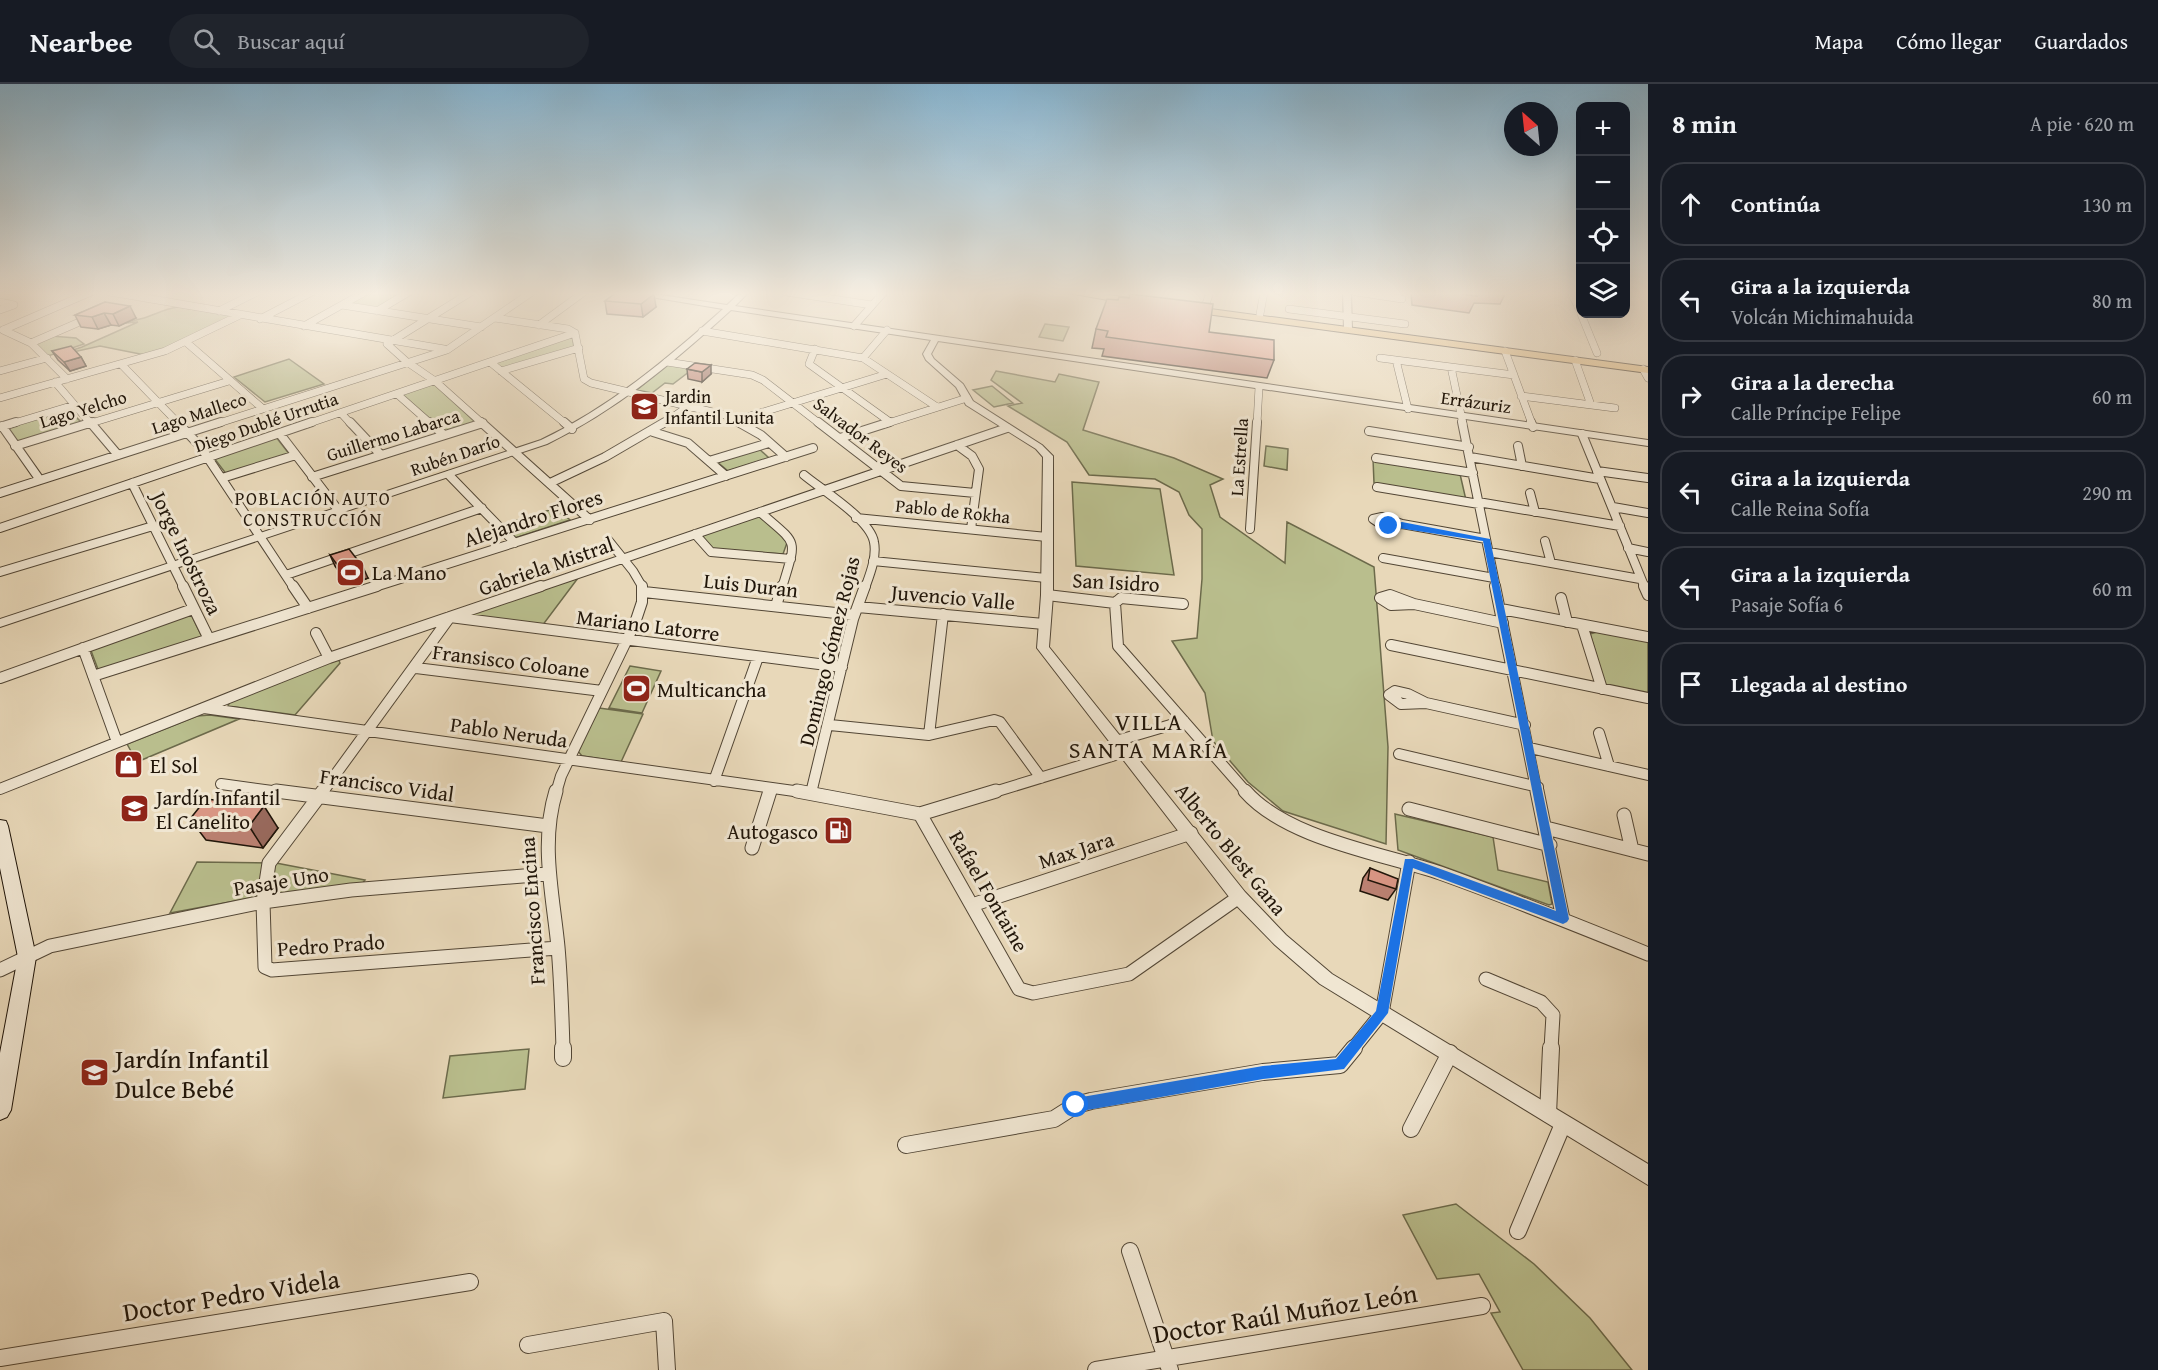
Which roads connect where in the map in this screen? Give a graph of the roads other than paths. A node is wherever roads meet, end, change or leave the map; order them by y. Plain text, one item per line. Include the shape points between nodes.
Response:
1 (41, 352) edge
2 (156, 352) edge
3 (197, 352) edge
4 (396, 352) edge
5 (440, 352) edge
6 (519, 352) edge
7 (565, 352) edge
8 (580, 352) edge
9 (679, 352) edge
10 (813, 352) edge
11 (830, 352) edge
12 (868, 352) edge
13 (928, 352) edge
14 (1028, 352) edge
15 (1505, 352) edge
16 (1513, 352) edge
17 (1532, 352) edge
18 (47, 358) junction
19 (863, 358) junction
20 (1380, 358) dead end
21 (1396, 360) junction
22 (1575, 360) junction
23 (407, 362) junction
24 (490, 362) junction
25 (667, 362) junction
26 (121, 364) junction
27 (1451, 367) junction
28 (1644, 369) edge
29 (0, 371) edge
30 (501, 371) junction
31 (887, 374) junction
32 (1514, 375) junction
33 (67, 379) junction
34 (229, 381) junction
35 (435, 381) junction
36 (55, 382) junction
37 (1259, 387) junction
38 (841, 388) junction
39 (629, 393) junction
40 (397, 394) junction
41 (1521, 396) junction
42 (0, 398) edge
43 (967, 398) junction
44 (159, 402) junction
45 (794, 403) junction
46 (74, 405) junction
47 (690, 405) junction
48 (1591, 405) junction
49 (937, 407) junction
50 (262, 408) junction
51 (1615, 408) dead end
52 (1408, 409) junction
53 (341, 413) junction
54 (1460, 416) junction
55 (736, 420) junction
56 (890, 422) junction
57 (89, 423) junction
58 (483, 423) junction
59 (1, 426) edge
60 (1533, 427) junction
61 (1007, 428) junction
62 (572, 429) junction
63 (1369, 431) dead end
64 (189, 432) junction
65 (653, 432) junction
66 (280, 434) junction
67 (1582, 434) junction
68 (444, 435) junction
69 (840, 438) junction
70 (769, 442) junction
71 (1648, 443) edge
72 (957, 445) junction
73 (15, 446) junction
74 (1518, 446) dead end
75 (813, 448) dead end
76 (516, 452) junction
77 (1469, 452) junction
78 (118, 455) junction
79 (296, 455) junction
80 (381, 455) junction
81 (786, 457) junction
82 (208, 458) junction
83 (1376, 458) dead end
84 (709, 461) junction
85 (1522, 466) junction
86 (881, 470) junction
87 (1473, 473) junction
88 (449, 475) junction
89 (804, 475) dead end
90 (1599, 475) junction
91 (726, 476) junction
92 (312, 477) junction
93 (222, 478) junction
94 (1648, 478) edge
95 (40, 480) junction
96 (132, 483) junction
97 (550, 483) junction
98 (1377, 487) dead end
99 (822, 490) junction
100 (0, 493) edge
101 (975, 493) junction
102 (1530, 493) dead end
103 (1479, 503) junction
104 (1612, 507) junction
105 (482, 508) junction
106 (339, 511) junction
107 (760, 512) junction
108 (1535, 512) junction
109 (1648, 513) edge
110 (856, 518) junction
111 (590, 520) junction
112 (1402, 524) dead end
113 (153, 526) junction
114 (1620, 526) junction
115 (0, 528) edge
116 (971, 529) junction
117 (1250, 529) dead end
118 (695, 534) junction
119 (261, 537) junction
120 (1047, 537) junction
121 (1486, 539) junction
122 (609, 541) dead end
123 (1545, 541) dead end
124 (515, 543) junction
125 (1628, 548) junction
126 (1489, 552) junction
127 (1648, 552) edge
128 (1383, 558) dead end
129 (622, 559) junction
130 (791, 559) junction
131 (873, 561) junction
132 (1551, 563) junction
133 (173, 566) junction
134 (0, 572) edge
135 (286, 575) junction
136 (1046, 578) junction
137 (1494, 578) junction
138 (1640, 579) junction
139 (644, 592) junction
140 (1648, 594) edge
141 (1047, 595) junction
142 (1561, 598) dead end
143 (1115, 603) junction
144 (1183, 604) dead end
145 (1414, 604) dead end
146 (776, 606) junction
147 (308, 608) junction
148 (193, 609) junction
149 (1501, 609) junction
150 (856, 611) junction
151 (943, 614) junction
152 (450, 617) junction
153 (1503, 622) junction
154 (1567, 622) junction
155 (0, 623) edge
156 (1044, 624) junction
157 (1582, 625) junction
158 (316, 633) dead end
159 (1648, 637) edge
160 (209, 639) junction
161 (628, 640) junction
162 (1391, 645) dead end
163 (83, 648) junction
164 (758, 657) junction
165 (329, 658) junction
166 (842, 667) junction
167 (416, 668) junction
168 (1514, 670) junction
169 (93, 676) junction
170 (0, 678) edge
171 (1602, 689) junction
172 (602, 691) junction
173 (1648, 698) edge
174 (1426, 703) dead end
175 (202, 708) junction
176 (1184, 721) junction
177 (830, 725) junction
178 (1525, 725) junction
179 (368, 732) junction
180 (1599, 733) dead end
181 (929, 735) junction
182 (117, 742) junction
183 (1121, 747) junction
184 (1530, 748) junction
185 (1399, 753) dead end
186 (569, 760) junction
187 (1609, 766) junction
188 (1648, 775) edge
189 (1041, 778) junction
190 (714, 781) junction
191 (221, 784) dead end
192 (1538, 787) junction
193 (771, 788) junction
194 (0, 789) edge
195 (811, 794) junction
196 (321, 795) junction
197 (1409, 809) dead end
198 (920, 814) junction
199 (1624, 814) dead end
200 (0, 826) edge
201 (548, 826) junction
202 (1546, 828) junction
203 (1191, 833) junction
204 (1550, 845) junction
205 (752, 848) dead end
206 (1632, 850) junction
207 (1648, 854) edge
208 (1409, 862) junction
209 (547, 874) junction
210 (6, 880) edge
211 (1239, 897) junction
212 (262, 902) junction
213 (972, 905) junction
214 (1563, 919) junction
215 (558, 948) junction
216 (1648, 954) edge
217 (27, 957) junction
218 (0, 970) edge
219 (1486, 979) dead end
220 (1382, 1013) junction
221 (1450, 1053) junction
222 (563, 1058) dead end
223 (0, 1110) edge
224 (1548, 1114) junction
225 (1563, 1124) junction
226 (1411, 1129) dead end
227 (906, 1145) dead end
228 (1648, 1175) edge
229 (1518, 1231) dead end
230 (1130, 1251) dead end
231 (470, 1281) dead end
232 (1482, 1306) dead end
233 (528, 1344) dead end
234 (0, 1358) edge
235 (1168, 1364) edge
236 (667, 1370) edge
237 (1096, 1370) edge

1 - 18 street
2 - 26 street
3 - 34 street
4 - 23 street
5 - 23 street, Lago Malleco
6 - 24 street, Diego Dublé Urrutia
7 - 30 street
8 - 39 street via 585,379 591,384
9 - 25 street, Rubén Darío
10 - 38 street via 809,364
11 - 19 street
12 - 19 street
13 - 43 street, Alberto Blest Gana via 930,360 960,386
14 - 37 street, Errázuriz
15 - 32 street
16 - 22 highway
17 - 28 highway
18 - 29 street
18 - 33 street
19 - 31 street
20 - 21 street
21 - 27 street
21 - 52 street
22 - 28 highway
22 - 48 street
23 - 35 street
23 - 50 street, Lago Malleco
24 - 30 street
24 - 35 street, Diego Dublé Urrutia
25 - 39 street, Rubén Darío
25 - 45 street, Salvador Reyes via 752,375
26 - 33 street
26 - 44 street
27 - 32 street
27 - 54 street
30 - 62 street
31 - 38 street
31 - 49 street
32 - 41 street
33 - 36 street
34 - 44 street, Lago Yelcho
34 - 50 street
35 - 40 street, Diego Dublé Urrutia
35 - 58 street
36 - 42 street
36 - 46 street
37 - 52 street, Errázuriz
37 - 117 street, La Estrella
38 - 45 street
38 - 56 street
39 - 47 street
39 - 62 street, Rubén Darío
40 - 53 street, Diego Dublé Urrutia
40 - 68 street
41 - 48 street
41 - 60 street
43 - 49 street
43 - 61 street, Alberto Blest Gana
44 - 57 street, Lago Yelcho
44 - 64 street
45 - 55 street
45 - 69 street, Salvador Reyes
46 - 57 street
46 - 59 street
47 - 55 street
47 - 65 street
48 - 51 street
49 - 56 street
50 - 64 street, Lago Malleco
52 - 54 street, Errázuriz
53 - 66 street, Diego Dublé Urrutia
53 - 80 street
54 - 60 street, Errázuriz
54 - 77 street
55 - 70 street
56 - 69 street
57 - 73 street, Lago Yelcho
57 - 78 street
58 - 68 street, Guillermo Labarca
58 - 76 street
59 - 73 street
60 - 67 street, Errázuriz
61 - 72 street, Gabriela Mistral
61 - 120 street, Alberto Blest Gana via 1048,456
62 - 76 street, Rubén Darío
63 - 77 street
64 - 78 street, Lago Malleco
64 - 82 street
65 - 84 street via 687,443
65 - 97 street via 608,458
66 - 79 street
66 - 82 street, Diego Dublé Urrutia
67 - 71 street, Errázuriz
67 - 90 street
68 - 80 street, Guillermo Labarca
69 - 86 street, Salvador Reyes
70 - 81 street
70 - 84 street
72 - 86 street, Gabriela Mistral
72 - 101 street via 972,456 978,469
73 - 95 street
74 - 85 street
75 - 81 street, Alejandro Flores
76 - 88 street, Rubén Darío
76 - 97 street
77 - 85 street
77 - 87 street
78 - 95 street, Lago Malleco
79 - 92 street
79 - 93 street
80 - 92 street, Guillermo Labarca
81 - 91 street, Alejandro Flores
82 - 93 street
82 - 96 street, Diego Dublé Urrutia
83 - 87 street
84 - 91 street
85 - 90 street
86 - 99 street, Gabriela Mistral
86 - 101 street, Salvador Reyes via 901,486
87 - 103 street
88 - 105 street
88 - 106 street, Rubén Darío
89 - 99 street, Domingo Gómez Rojas
90 - 94 street
90 - 104 street
91 - 111 street, Alejandro Flores
92 - 106 street
93 - 119 street
95 - 100 street, Lago Malleco
96 - 113 street, Jorge Inostroza
96 - 115 street, Diego Dublé Urrutia
97 - 111 street
98 - 103 street
99 - 107 street, Gabriela Mistral
99 - 110 street, Domingo Gómez Rojas
101 - 116 street
102 - 108 street
103 - 108 street
103 - 121 street
104 - 109 street
104 - 114 street
105 - 124 street
105 - 135 street
106 - 119 street, Rubén Darío
107 - 118 street, Gabriela Mistral
107 - 130 street via 792,540
108 - 114 street
110 - 116 street, Pablo de Rokha
110 - 131 street, Domingo Gómez Rojas via 874,539
111 - 124 street, Alejandro Flores
112 - 121 street
113 - 133 street, Jorge Inostroza
113 - 134 street
114 - 125 street
116 - 120 street, Pablo de Rokha
118 - 129 street, Gabriela Mistral
118 - 130 street via 711,552
119 - 133 street, Rubén Darío
119 - 135 street
120 - 136 street, Alberto Blest Gana
121 - 126 street
122 - 129 street
123 - 132 street
124 - 147 street, Alejandro Flores
125 - 127 street
125 - 138 street
126 - 132 street
126 - 137 street
128 - 137 street
129 - 139 street
129 - 152 street, Gabriela Mistral
130 - 146 street
131 - 136 street
131 - 150 street, Domingo Gómez Rojas
132 - 138 street
133 - 148 street, Jorge Inostroza
133 - 155 street, Rubén Darío
135 - 147 street
136 - 141 street, Alberto Blest Gana
137 - 149 street
138 - 140 street
139 - 146 street, Luis Duran
139 - 161 street, Francisco Encina via 644,602
141 - 143 street, San Isidro
141 - 156 street, Alberto Blest Gana
142 - 154 street
143 - 144 street, San Isidro via 1121,598
143 - 176 street via 1118,646
145 - 153 street
146 - 150 street, Luis Duran
147 - 160 street, Alejandro Flores
148 - 160 street, Jorge Inostroza
148 - 163 street
149 - 153 street
149 - 154 street
150 - 151 street, Juvencio Valle
150 - 166 street, Domingo Gómez Rojas
151 - 156 street, Juvencio Valle
151 - 181 street
152 - 161 street, Mariano Latorre
152 - 165 street, Gabriela Mistral
152 - 167 street, Pedro Prado
153 - 168 street
154 - 157 street
156 - 183 street, Alberto Blest Gana via 1043,648
157 - 159 street
157 - 171 street
158 - 165 street
160 - 169 street, Alejandro Flores
161 - 164 street, Mariano Latorre
161 - 172 street, Francisco Encina
162 - 168 street
163 - 169 street
163 - 170 street
164 - 166 street, Mariano Latorre
164 - 190 street
165 - 175 street, Gabriela Mistral
166 - 177 street, Domingo Gómez Rojas
167 - 172 street, Fransisco Coloane
167 - 179 street, Pedro Prado
168 - 171 street
168 - 178 street
169 - 182 street
171 - 173 street
172 - 186 street, Francisco Encina
174 - 178 street
175 - 179 street, Pablo Neruda
175 - 182 street, Gabriela Mistral
176 - 183 street
176 - 208 street via 1254,801 1283,822
177 - 181 street
177 - 195 street, Domingo Gómez Rojas
178 - 184 street
179 - 186 street, Pablo Neruda
179 - 196 street, Pedro Prado
180 - 187 street
181 - 189 street via 994,720 1000,722
182 - 194 street, Gabriela Mistral
183 - 189 street
183 - 203 street, Alberto Blest Gana
184 - 187 street
184 - 192 street
185 - 192 street
186 - 190 street, Pablo Neruda
186 - 201 street, Francisco Encina via 553,798
187 - 188 street
189 - 198 street
190 - 193 street, Pablo Neruda
191 - 196 street, Francisco Vidal
192 - 202 street
193 - 195 street, Pablo Neruda
193 - 205 street
195 - 198 street, Pablo Neruda
196 - 201 street, Francisco Vidal
196 - 212 street, Pedro Prado via 269,862
197 - 204 street
198 - 213 street, Rafael Fontaine
199 - 206 street
200 - 210 main road
201 - 209 street, Francisco Encina
202 - 204 street
202 - 206 street
203 - 211 street, Alberto Blest Gana
203 - 213 street, Max Jara
204 - 214 street
206 - 207 street
208 - 214 street
208 - 220 street
209 - 212 street, Pasaje Uno via 351,890
209 - 215 street, Francisco Encina
210 - 217 main road
211 - 213 street, Rafael Fontaine via 1129,974 1033,993 1019,989
211 - 220 street, Alberto Blest Gana via 1297,956
212 - 215 street, Pedro Prado via 265,968 272,970
212 - 217 street, Pasaje Uno via 50,946
214 - 216 street
215 - 222 street, Francisco Encina
217 - 218 street, Pasaje Uno
217 - 223 main road
219 - 224 street via 1541,1002 1553,1015
220 - 221 street, Alberto Blest Gana
220 - 227 street via 1340,1065 1263,1072 1091,1101 1054,1119
221 - 224 street, Alberto Blest Gana
221 - 226 street
224 - 225 street, Alberto Blest Gana
225 - 228 street, Alberto Blest Gana
225 - 229 street
230 - 235 street
231 - 234 street, Doctor Pedro Videla
232 - 235 street, Doctor Raúl Muñoz León
233 - 236 street via 664,1321
235 - 237 street, Doctor Raúl Muñoz León

